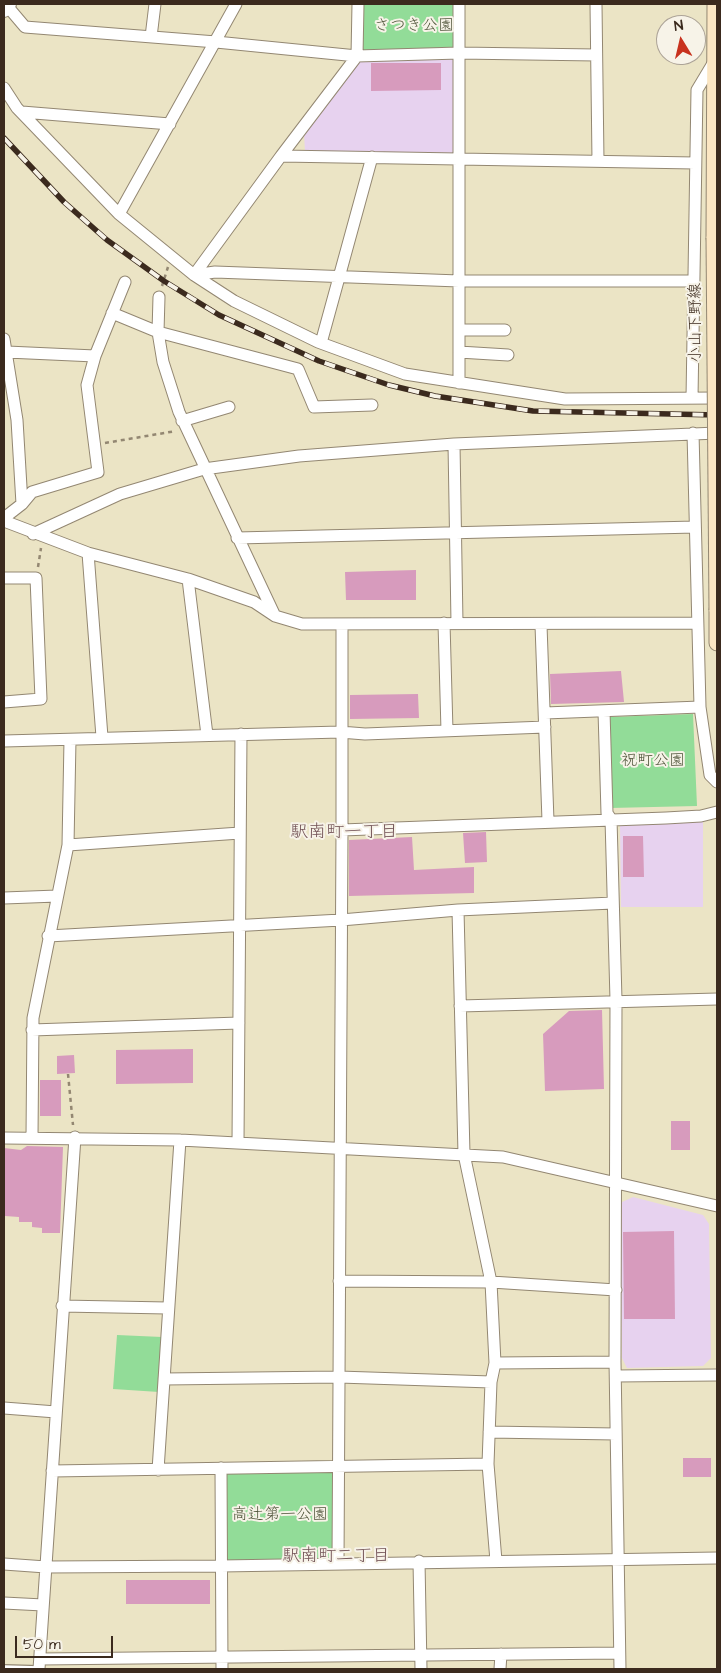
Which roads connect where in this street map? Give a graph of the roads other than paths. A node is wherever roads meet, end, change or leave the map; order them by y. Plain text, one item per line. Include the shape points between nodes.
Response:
1 (155, 4) edge
2 (236, 4) edge
3 (358, 4) edge
4 (459, 4) edge
5 (596, 4) edge
6 (715, 4) edge
7 (7, 7) edge
8 (151, 37) junction
9 (216, 42) junction
10 (459, 53) junction
11 (596, 55) junction
12 (357, 56) junction
13 (716, 61) edge
14 (4, 88) edge
15 (22, 112) junction
16 (170, 124) junction
17 (281, 156) junction
18 (372, 156) junction
19 (460, 158) junction
20 (598, 161) junction
21 (695, 163) junction
22 (119, 214) junction
23 (194, 275) junction
24 (339, 276) junction
25 (459, 281) junction
26 (694, 281) junction
27 (125, 282) dead end
28 (159, 297) road end
29 (112, 314) junction
30 (459, 330) junction
31 (504, 330) dead end
32 (158, 332) junction
33 (4, 338) edge
34 (321, 343) junction
35 (7, 352) junction
36 (459, 352) junction
37 (508, 355) dead end
38 (95, 356) junction
39 (458, 383) junction
40 (692, 398) junction
41 (717, 398) edge
42 (372, 405) dead end
43 (229, 407) dead end
44 (184, 425) junction
45 (693, 433) junction
46 (717, 433) edge
47 (454, 444) junction
48 (204, 469) junction
49 (22, 504) junction
50 (4, 518) edge
51 (4, 522) edge
52 (694, 528) junction
53 (456, 533) junction
54 (38, 536) junction
55 (237, 538) junction
56 (88, 553) junction
57 (4, 578) edge
58 (188, 578) junction
59 (716, 610) edge
60 (275, 616) junction
61 (444, 623) junction
62 (457, 623) junction
63 (696, 623) junction
64 (342, 624) junction
65 (541, 625) junction
66 (717, 643) edge
67 (4, 702) edge
68 (700, 708) junction
69 (604, 711) junction
70 (545, 713) junction
71 (545, 727) junction
72 (447, 731) junction
73 (340, 732) junction
74 (241, 734) junction
75 (207, 735) junction
76 (102, 737) junction
77 (70, 740) junction
78 (4, 741) edge
79 (717, 782) edge
80 (717, 812) edge
81 (611, 819) junction
82 (548, 821) junction
83 (342, 830) junction
84 (240, 833) junction
85 (68, 845) junction
86 (57, 896) junction
87 (4, 898) edge
88 (613, 903) junction
89 (458, 910) junction
90 (341, 920) junction
91 (240, 925) junction
92 (48, 936) junction
93 (717, 999) edge
94 (616, 1000) junction
95 (460, 1006) junction
96 (239, 1023) junction
97 (32, 1030) junction
98 (32, 1137) junction
99 (74, 1137) junction
100 (4, 1138) edge
101 (180, 1140) junction
102 (238, 1142) junction
103 (340, 1149) junction
104 (464, 1154) junction
105 (617, 1185) junction
106 (717, 1206) edge
107 (339, 1281) junction
108 (491, 1282) junction
109 (616, 1290) junction
110 (62, 1306) junction
111 (167, 1308) junction
112 (615, 1362) junction
113 (495, 1363) junction
114 (717, 1375) edge
115 (616, 1376) junction
116 (339, 1377) junction
117 (164, 1380) junction
118 (491, 1382) junction
119 (4, 1408) edge
120 (56, 1412) junction
121 (489, 1432) junction
122 (616, 1434) junction
123 (488, 1464) junction
124 (222, 1468) junction
125 (337, 1468) junction
126 (158, 1470) junction
127 (52, 1471) junction
128 (717, 1558) edge
129 (617, 1559) junction
130 (496, 1561) junction
131 (419, 1562) junction
132 (338, 1563) junction
133 (4, 1564) edge
134 (221, 1566) junction
135 (46, 1567) junction
136 (4, 1603) edge
137 (43, 1605) junction
138 (619, 1653) junction
139 (421, 1654) junction
140 (500, 1654) junction
141 (222, 1663) edge
142 (39, 1666) edge
143 (4, 1668) edge
144 (421, 1669) edge
145 (500, 1669) edge
146 (620, 1669) edge

1 - 8 street
2 - 9 street
3 - 12 street
4 - 10 street
5 - 11 street
6 - 13 main road, 小山下野線
7 - 8 street via 25,27
8 - 9 street
9 - 12 street
9 - 16 street
10 - 11 street
10 - 12 street
10 - 19 street
11 - 20 street
12 - 17 street
13 - 21 street via 697,90
13 - 59 main road, 小山下野線, bridge
14 - 15 street
15 - 16 street
15 - 22 street
16 - 22 street
17 - 18 street
17 - 23 street
18 - 19 street
18 - 24 street
19 - 20 street
19 - 25 street
20 - 21 street
21 - 26 street
22 - 23 street
23 - 24 street via 215,272
23 - 34 street via 234,301
24 - 25 street
24 - 34 street
25 - 26 street
25 - 30 street
26 - 40 street
27 - 29 street
28 - 32 street
29 - 32 street
29 - 38 street
30 - 31 street
30 - 36 street
32 - 42 street via 298,369 314,407
32 - 44 street
33 - 35 street
34 - 39 street via 405,374
35 - 38 street
35 - 49 street via 17,420
36 - 37 street
36 - 39 street
38 - 49 street via 87,385 98,472 32,492
39 - 40 street via 565,399
40 - 41 street
43 - 44 street
44 - 48 street
45 - 46 street
45 - 47 street
45 - 52 street
47 - 48 street via 299,456
47 - 53 street
48 - 54 street via 120,494
48 - 55 street
49 - 50 street
51 - 54 street
52 - 53 street
52 - 63 street
53 - 55 street
53 - 62 street
54 - 56 street
55 - 60 street
56 - 58 street
56 - 76 street
57 - 67 street via 36,578 41,699
58 - 60 street via 254,602
58 - 75 street
59 - 66 main road, 小山下野線
60 - 64 street via 302,624
61 - 62 street
61 - 64 street
61 - 72 street
62 - 65 street
63 - 65 street
63 - 68 street
64 - 73 street
65 - 70 street
68 - 69 street
68 - 79 street via 710,775
69 - 70 street
69 - 81 street via 608,813
70 - 71 street
71 - 72 street
71 - 82 street
72 - 73 street
73 - 74 street
73 - 83 street
74 - 75 street
74 - 84 street
75 - 76 street
76 - 77 street
77 - 78 street
77 - 85 street
80 - 81 street via 701,816
81 - 82 street
81 - 88 street
82 - 83 street
83 - 90 street
84 - 85 street
84 - 91 street
85 - 86 street
86 - 87 street
86 - 92 street
88 - 89 street
88 - 94 street
89 - 90 street
89 - 95 street
90 - 91 street
90 - 103 street
91 - 92 street
91 - 96 street
92 - 97 street
93 - 94 street
94 - 95 street
94 - 105 street
95 - 104 street
96 - 97 street
96 - 102 street
97 - 98 street
98 - 99 street
98 - 100 street
99 - 101 street
99 - 110 street
101 - 102 street
101 - 111 street
102 - 103 street
103 - 104 street
103 - 107 street
104 - 105 street via 538,1163
104 - 108 street
105 - 106 street
105 - 109 street
107 - 108 street
107 - 116 street
108 - 109 street
108 - 113 street
109 - 112 street
110 - 111 street
110 - 120 street
111 - 117 street
112 - 113 street
112 - 115 street
113 - 118 street
114 - 115 street
115 - 122 street
116 - 117 street
116 - 118 street
116 - 125 street
117 - 126 street
118 - 121 street
119 - 120 street
120 - 127 street
121 - 122 street
121 - 123 street
122 - 129 street
123 - 125 street
123 - 130 street
124 - 125 street
124 - 126 street
124 - 134 street
125 - 132 street
126 - 127 street
127 - 135 street
128 - 129 street
129 - 130 street
129 - 138 street
130 - 131 street
131 - 132 street
131 - 139 street
132 - 134 street
133 - 135 street
134 - 135 street
134 - 141 street
135 - 137 street
136 - 137 street
137 - 142 street
138 - 140 street
138 - 146 street
139 - 140 street
139 - 141 street
139 - 144 street
140 - 145 street
141 - 142 street
142 - 143 lane

